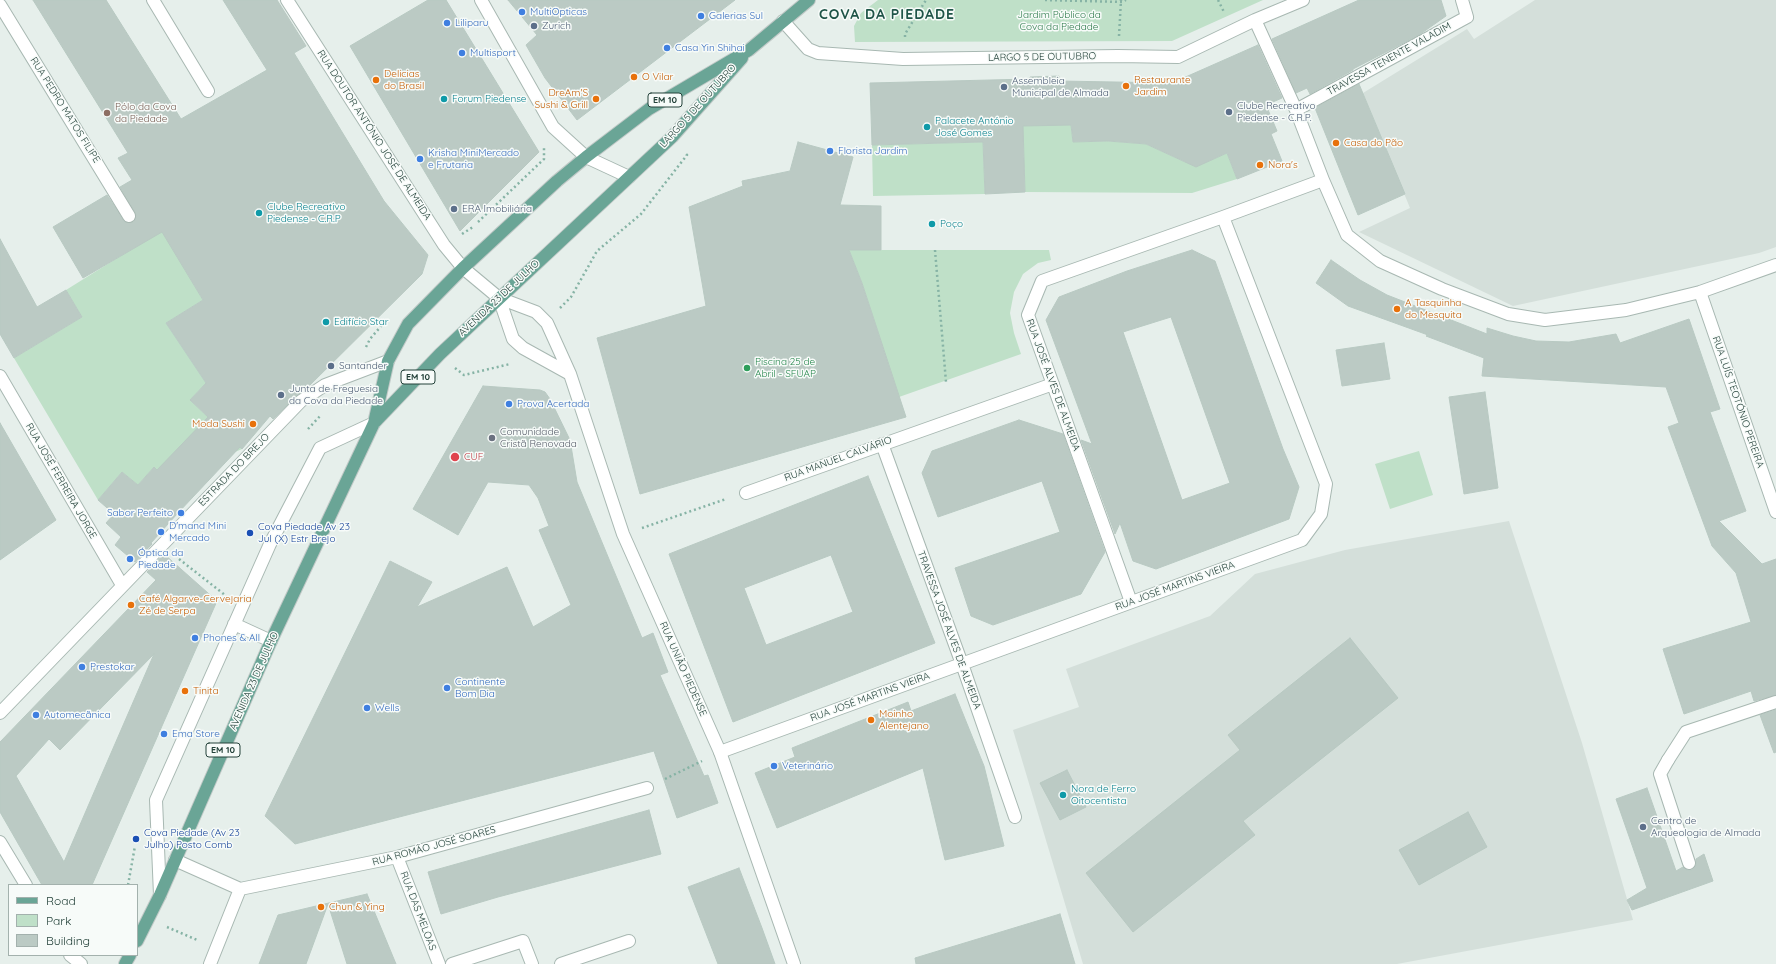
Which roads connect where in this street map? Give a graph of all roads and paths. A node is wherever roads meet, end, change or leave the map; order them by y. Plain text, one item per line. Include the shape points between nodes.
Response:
1 (153, 0) edge
2 (287, 0) edge
3 (481, 0) edge
4 (809, 0) edge
5 (926, 0) edge
6 (1045, 0) edge
7 (1126, 0) edge
8 (1303, 0) edge
9 (1462, 0) edge
10 (1121, 1) edge
11 (0, 5) edge
12 (1255, 20) junction
13 (783, 21) junction
14 (749, 50) junction
15 (1118, 56) junction
16 (903, 59) junction
17 (208, 91) dead end
18 (1296, 110) junction
19 (553, 127) junction
20 (586, 157) junction
21 (629, 177) junction
22 (1323, 180) junction
23 (129, 216) dead end
24 (1223, 217) junction
25 (444, 245) junction
26 (935, 250) dead end
27 (1776, 265) edge
28 (463, 268) junction
29 (1700, 292) junction
30 (499, 298) junction
31 (388, 360) junction
32 (570, 374) junction
33 (0, 376) edge
34 (946, 382) dead end
35 (1053, 384) junction
36 (374, 423) junction
37 (882, 444) junction
38 (746, 492) joint
39 (1776, 512) edge
40 (623, 534) junction
41 (176, 557) dead end
42 (122, 585) junction
43 (228, 596) dead end
44 (1131, 602) junction
45 (234, 624) junction
46 (271, 641) junction
47 (962, 664) junction
48 (1776, 702) edge
49 (0, 713) edge
50 (720, 752) junction
51 (647, 788) joint
52 (1015, 817) dead end
53 (0, 842) edge
54 (398, 858) junction
55 (175, 860) junction
56 (1689, 863) dead end
57 (25, 884) edge
58 (240, 889) junction
59 (160, 895) junction
60 (148, 918) junction
61 (138, 938) edge
62 (630, 941) dead end
63 (216, 948) junction
64 (71, 956) edge
65 (81, 964) edge
66 (210, 964) edge
67 (439, 964) edge
68 (452, 964) edge
69 (532, 964) edge
70 (561, 964) edge
71 (794, 964) edge

1 - 17 street
2 - 25 street, RUA DOUTOR ANTÓNIO JOSÉ DE ALMEIDA
3 - 19 street
4 - 13 main road, LARGO 5 DE OUTUBRO / EM 10
5 - 16 path via 905,34
6 - 10 path
7 - 10 path
8 - 12 street, LARGO 5 DE OUTUBRO
9 - 18 street, TRAVESSA TENENTE VALADIM via 1467,17
10 - 15 path
11 - 23 street, RUA PEDRO MATOS FILIPE
12 - 15 street, LARGO 5 DE OUTUBRO via 1178,57
12 - 18 street
13 - 14 main road, LARGO 5 DE OUTUBRO / EM 10
13 - 16 street, LARGO 5 DE OUTUBRO via 808,49 818,53
14 - 20 main road, LARGO 5 DE OUTUBRO / EM 10 via 649,109
14 - 21 main road, LARGO 5 DE OUTUBRO / EM 10 via 672,138
15 - 16 street, LARGO 5 DE OUTUBRO
18 - 22 street
19 - 20 street
19 - 25 path via 540,136 545,149 544,160 471,229
20 - 21 street
20 - 28 main road, AVENIDA 23 DE JULHO / EM 10
21 - 30 main road, AVENIDA 23 DE JULHO / EM 10
22 - 24 street, RUA JOSÉ ALVES DE ALMEIDA
22 - 29 street via 1347,235 1380,261 1442,290 1508,314 1545,320 1626,310
24 - 35 street, RUA JOSÉ ALVES DE ALMEIDA via 1042,281 1028,315
24 - 44 street, RUA JOSÉ MARTINS VIEIRA via 1326,484 1321,514 1302,540
25 - 28 street, RUA DOUTOR ANTÓNIO JOSÉ DE ALMEIDA
26 - 34 path
27 - 29 street
28 - 30 street, RUA DOUTOR ANTÓNIO JOSÉ DE ALMEIDA
28 - 31 main road, AVENIDA 23 DE JULHO / EM 10 via 408,324
29 - 39 street, RUA LUÍS TEOTÓNIO PEREIRA
30 - 32 street via 513,339 523,348
30 - 32 street, RUA UNIÃO PIEDENSE via 536,312 547,323
30 - 36 main road, AVENIDA 23 DE JULHO / EM 10 via 440,354
31 - 36 main road, AVENIDA 23 DE JULHO / EM 10
31 - 42 street, ESTRADA DO BREJO via 325,385 301,401
32 - 40 street, RUA UNIÃO PIEDENSE
33 - 42 street, RUA JOSÉ FERREIRA JORGE
35 - 37 street, RUA MANUEL CALVÁRIO
35 - 44 street, RUA JOSÉ ALVES DE ALMEIDA
36 - 45 street via 320,448 270,544
36 - 46 main road, AVENIDA 23 DE JULHO / EM 10
37 - 38 street, RUA MANUEL CALVÁRIO
37 - 47 street, TRAVESSA JOSÉ ALVES DE ALMEIDA
38 - 40 path
40 - 50 street, RUA UNIÃO PIEDENSE
41 - 43 path
42 - 49 street, ESTRADA DO BREJO
44 - 47 street, RUA JOSÉ MARTINS VIEIRA
45 - 46 street
45 - 59 street via 156,800
46 - 55 main road, AVENIDA 23 DE JULHO / EM 10
47 - 50 street, RUA JOSÉ MARTINS VIEIRA
47 - 52 street, TRAVESSA JOSÉ ALVES DE ALMEIDA
48 - 56 street via 1686,732 1660,774
50 - 51 path
50 - 71 street, RUA UNIÃO PIEDENSE
51 - 54 street, RUA ROMÃO JOSÉ SOARES
53 - 57 street
54 - 58 street, RUA ROMÃO JOSÉ SOARES
54 - 67 street, RUA DAS MELOAS
55 - 58 street
55 - 59 main road, AVENIDA 23 DE JULHO / EM 10
58 - 63 street
59 - 60 main road, AVENIDA 23 DE JULHO / EM 10
60 - 61 main road, AVENIDA 23 DE JULHO / EM 10
60 - 63 path
62 - 70 street
63 - 66 street
64 - 65 street
68 - 69 street via 523,940

